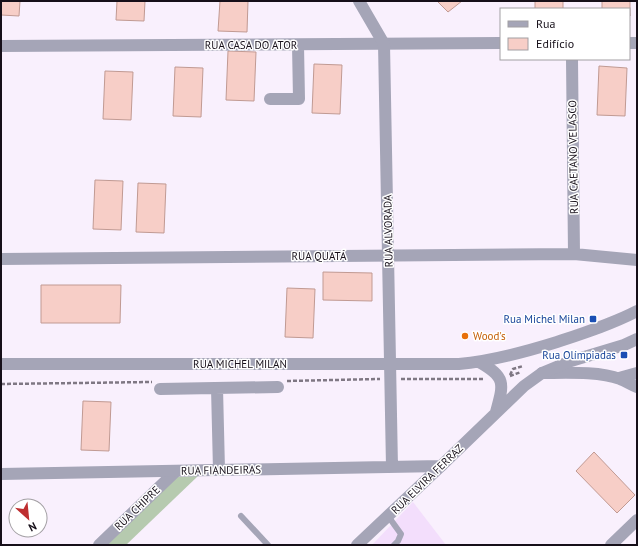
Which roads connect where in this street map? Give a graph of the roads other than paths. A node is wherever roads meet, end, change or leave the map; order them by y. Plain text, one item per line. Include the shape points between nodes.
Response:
1 (358, 1) edge
2 (500, 43) edge
3 (384, 44) junction
4 (298, 45) junction
5 (1, 46) edge
6 (572, 60) edge
7 (270, 99) dead end
8 (574, 254) junction
9 (388, 256) junction
10 (1, 259) edge
11 (637, 260) edge
12 (637, 311) edge
13 (637, 339) edge
14 (479, 362) junction
15 (390, 363) junction
16 (1, 364) edge
17 (542, 373) junction
18 (637, 373) edge
19 (619, 378) junction
20 (278, 387) dead end
21 (637, 387) edge
22 (217, 388) junction
23 (160, 389) dead end
24 (496, 412) junction
25 (441, 466) junction
26 (392, 467) junction
27 (219, 470) junction
28 (176, 471) junction
29 (1, 474) edge
30 (241, 516) dead end
31 (388, 516) junction
32 (637, 520) edge
33 (99, 545) edge
34 (268, 545) edge
35 (357, 545) edge
36 (394, 545) edge
37 (611, 545) edge

1 - 3 street
2 - 3 street, RUA CASA DO ATOR
3 - 4 street, RUA CASA DO ATOR
3 - 9 street, RUA ALVORADA
4 - 5 street, RUA CASA DO ATOR
4 - 7 street via 299,99
6 - 8 street, RUA CAETANO VELASCO
8 - 9 street, RUA QUATÁ
8 - 11 street, RUA QUATÁ
9 - 10 street, RUA QUATÁ
9 - 15 street, RUA ALVORADA
12 - 14 street, RUA MICHEL MILAN via 579,335
13 - 17 street, RUA ELVIRA FERRAZ
14 - 15 street, RUA MICHEL MILAN
14 - 24 street via 493,370 500,379 502,386
15 - 16 street, RUA MICHEL MILAN
15 - 26 street, RUA ALVORADA
17 - 19 street
17 - 24 street, RUA ELVIRA FERRAZ
18 - 19 street
19 - 21 street
20 - 22 street
22 - 23 street
22 - 27 street
24 - 25 street, RUA ELVIRA FERRAZ
25 - 26 street, RUA FIANDEIRAS
25 - 31 street, RUA ELVIRA FERRAZ
26 - 27 street, RUA FIANDEIRAS
27 - 28 street, RUA FIANDEIRAS
28 - 29 street, RUA FIANDEIRAS
28 - 33 street, RUA CHIPRE
30 - 34 lane
31 - 35 street, RUA ELVIRA FERRAZ
31 - 36 lane via 401,534
32 - 37 street

